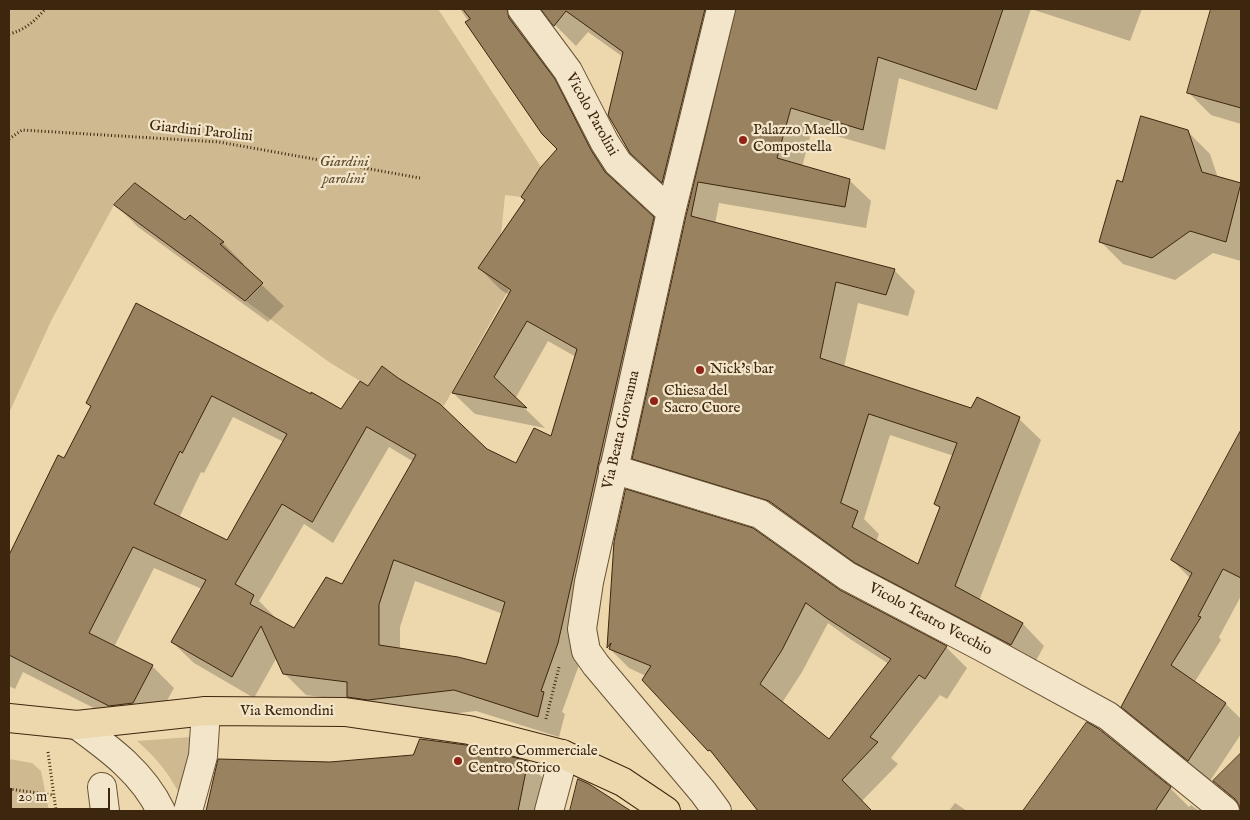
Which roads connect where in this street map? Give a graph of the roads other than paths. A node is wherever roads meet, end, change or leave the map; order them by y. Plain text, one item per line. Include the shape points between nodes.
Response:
1 (522, 9) edge
2 (720, 9) edge
3 (671, 212) junction
4 (613, 469) junction
5 (206, 712) junction
6 (9, 718) edge
7 (77, 725) junction
8 (551, 751) junction
9 (657, 809) edge
10 (161, 811) edge
11 (188, 811) edge
12 (549, 811) edge
13 (717, 811) edge
14 (1225, 811) edge

1 - 3 street, Vicolo Parolini via 568,71 618,163
2 - 3 street, Via Beata Giovanna
3 - 4 street, Via Beata Giovanna
4 - 13 street, Via Beata Giovanna via 582,629 586,651
4 - 14 street, Vicolo Teatro Vecchio via 760,514 846,576 1108,716
5 - 7 main road, Via Remondini
5 - 8 main road, Via Remondini via 345,712 469,730
5 - 11 street via 203,756
6 - 7 main road, Via Remondini
7 - 10 street via 113,750 130,767 153,794
8 - 9 main road, Via Remondini via 623,782
8 - 12 street via 560,770

